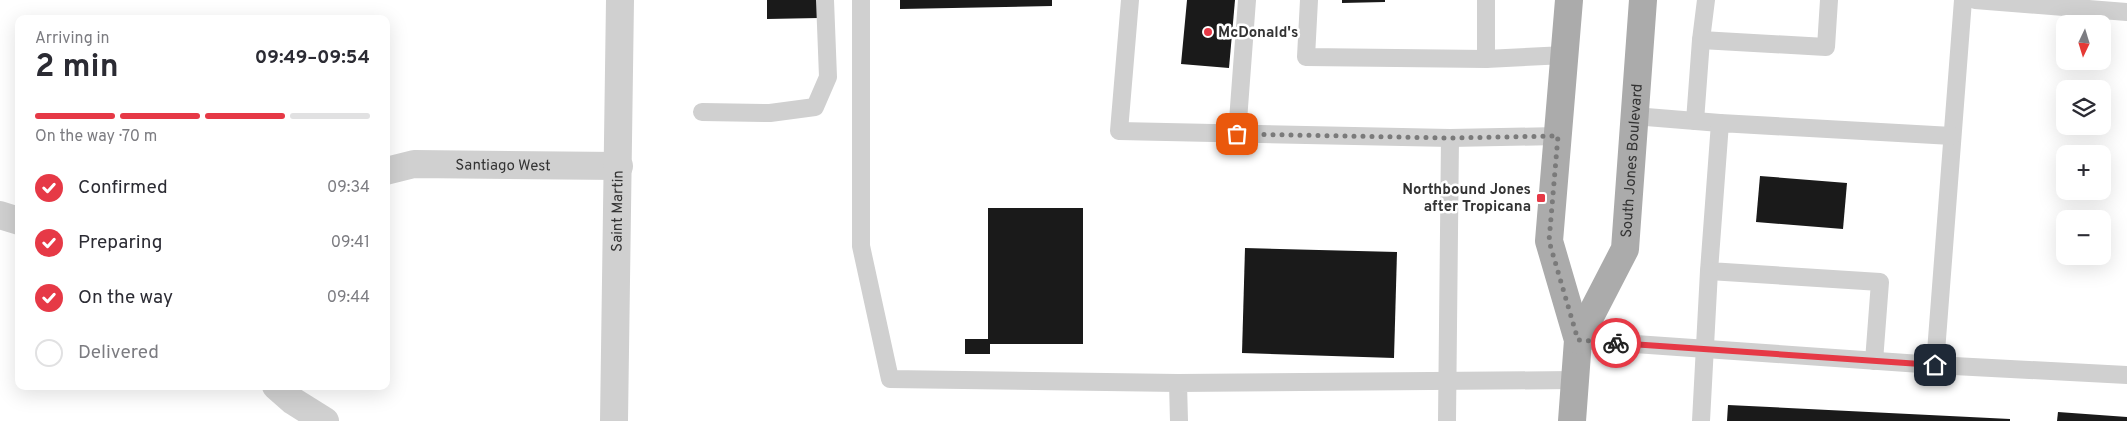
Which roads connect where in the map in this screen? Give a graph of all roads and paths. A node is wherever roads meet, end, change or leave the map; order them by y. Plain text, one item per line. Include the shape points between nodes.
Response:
1 (620, 0) edge
2 (825, 0) edge
3 (861, 0) edge
4 (1130, 0) edge
5 (1247, 0) edge
6 (1309, 0) edge
7 (1486, 0) edge
8 (1569, 0) edge
9 (1643, 0) edge
10 (1706, 0) edge
11 (1829, 0) edge
12 (1963, 0) edge
13 (1975, 0) edge
14 (2127, 12) edge
15 (1701, 40) junction
16 (1565, 55) junction
17 (1486, 59) junction
18 (702, 112) dead end
19 (1634, 116) junction
20 (1695, 121) junction
21 (1720, 123) junction
22 (1237, 134) junction
23 (1558, 136) junction
24 (1952, 136) junction
25 (1450, 138) junction
26 (619, 166) junction
27 (390, 170) edge
28 (0, 215) edge
29 (15, 220) edge
30 (1709, 271) junction
31 (1578, 340) junction
32 (1706, 349) junction
33 (1874, 361) junction
34 (1935, 365) junction
35 (2127, 375) edge
36 (1448, 380) junction
37 (1575, 380) junction
38 (1178, 384) junction
39 (281, 390) edge
40 (326, 421) edge
41 (614, 421) edge
42 (1179, 421) edge
43 (1447, 421) edge
44 (1572, 421) edge
45 (1701, 421) edge

1 - 26 street, Saint Martin
2 - 18 lane via 828,77 815,107 770,113
3 - 38 lane via 861,246 890,379
4 - 22 lane via 1119,131
5 - 22 lane
6 - 17 lane via 1306,56
7 - 17 lane
8 - 16 main road, South Jones Boulevard
9 - 19 main road, South Jones Boulevard
10 - 15 lane
11 - 15 lane via 1826,47
12 - 24 lane
13 - 14 lane
15 - 20 lane
16 - 17 lane
16 - 23 main road, South Jones Boulevard
19 - 20 lane
19 - 31 main road, South Jones Boulevard via 1625,248
20 - 21 lane
21 - 24 lane
21 - 30 lane
22 - 25 lane
23 - 25 lane
23 - 31 main road, South Jones Boulevard via 1549,241
24 - 34 lane
25 - 36 lane
26 - 27 street, Santiago West via 414,164
26 - 41 street, Saint Martin
28 - 29 street
30 - 32 lane
30 - 33 lane via 1880,282
31 - 32 lane
31 - 37 main road, South Jones Boulevard
32 - 33 lane
32 - 45 lane
33 - 34 lane
34 - 35 lane
36 - 37 lane
36 - 38 lane
36 - 43 lane
37 - 44 main road, South Jones Boulevard
38 - 42 lane
39 - 40 street

